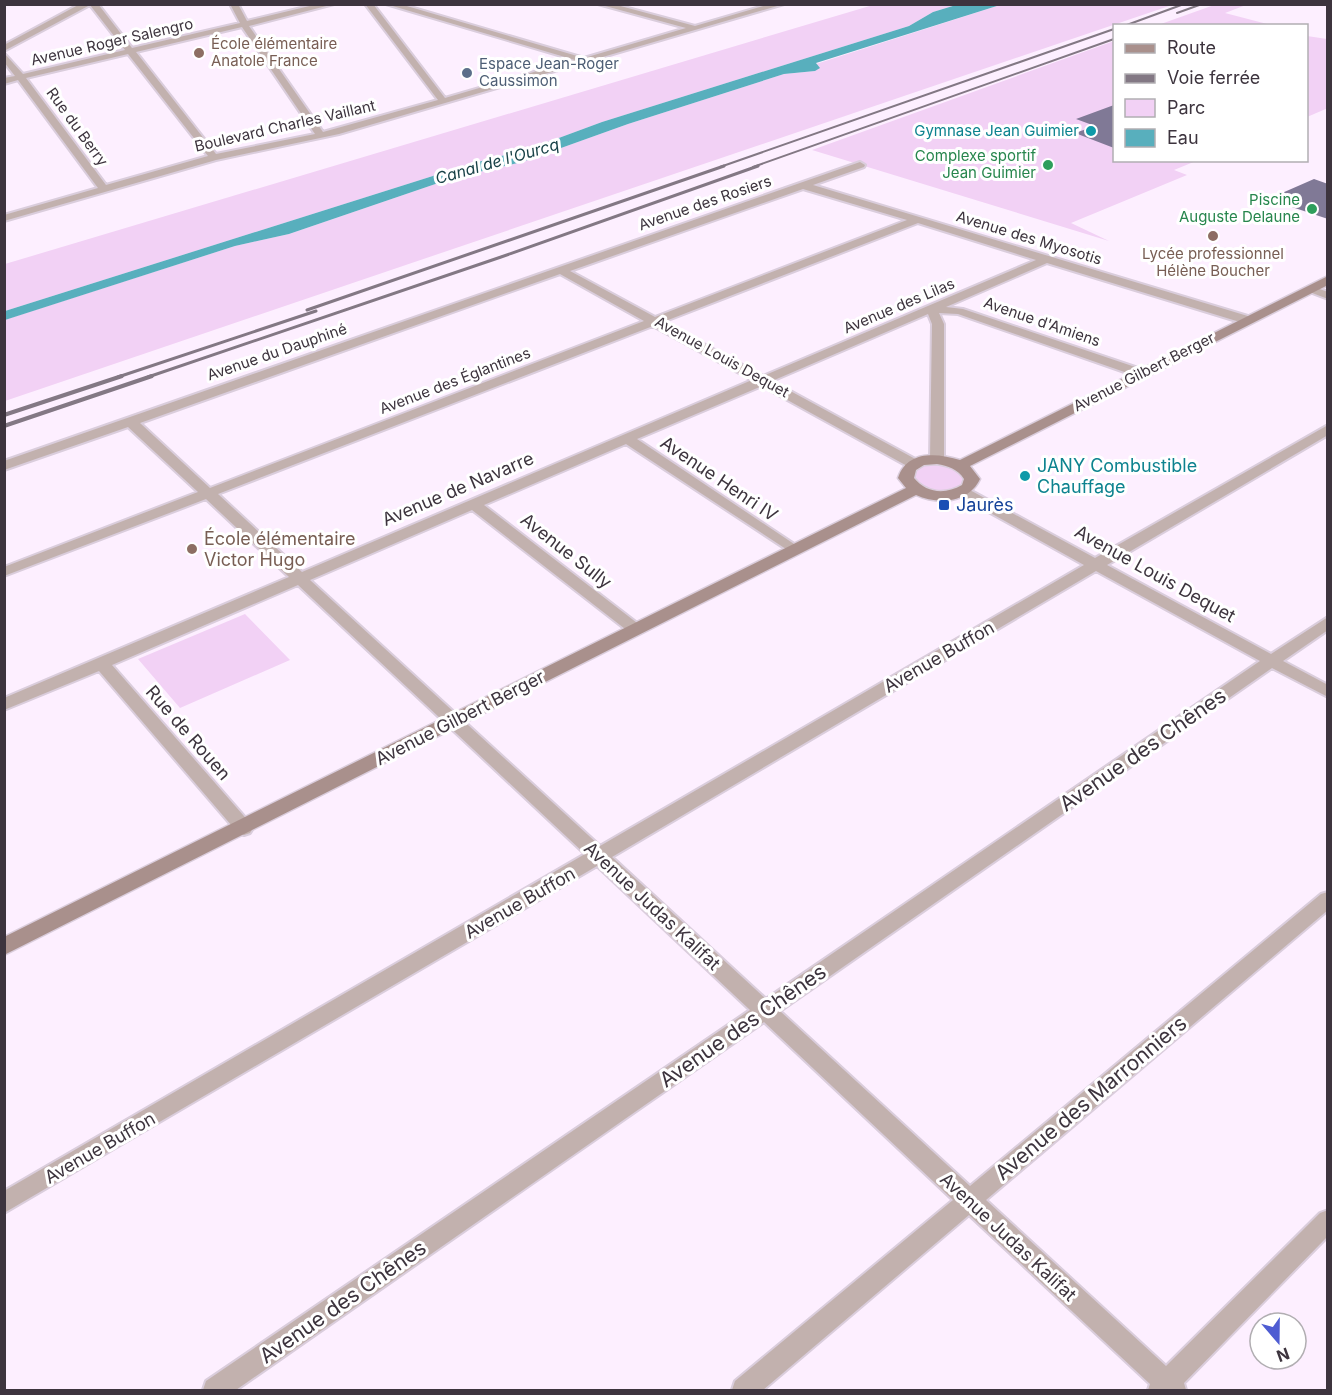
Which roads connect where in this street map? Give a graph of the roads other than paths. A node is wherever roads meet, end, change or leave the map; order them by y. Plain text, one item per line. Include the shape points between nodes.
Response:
1 (87, 4) edge
2 (93, 4) edge
3 (234, 4) edge
4 (330, 4) edge
5 (369, 4) edge
6 (390, 4) edge
7 (602, 4) edge
8 (761, 4) edge
9 (776, 6) edge
10 (244, 25) junction
11 (696, 28) junction
12 (4, 49) edge
13 (130, 51) junction
14 (4, 55) edge
15 (584, 61) junction
16 (21, 77) junction
17 (4, 81) edge
18 (444, 102) junction
19 (321, 136) junction
20 (214, 157) junction
21 (860, 165) dead end
22 (802, 185) junction
23 (104, 189) junction
24 (4, 218) edge
25 (917, 220) junction
26 (1047, 259) junction
27 (560, 270) junction
28 (1328, 280) edge
29 (1311, 289) junction
30 (1328, 296) edge
31 (931, 309) junction
32 (1247, 320) junction
33 (657, 321) junction
34 (1140, 373) junction
35 (763, 380) junction
36 (130, 421) junction
37 (1328, 429) edge
38 (626, 438) junction
39 (938, 460) junction
40 (914, 464) junction
41 (4, 465) edge
42 (960, 466) junction
43 (915, 489) junction
44 (963, 492) junction
45 (208, 494) junction
46 (473, 504) junction
47 (792, 549) junction
48 (1097, 565) junction
49 (4, 572) edge
50 (300, 578) junction
51 (1328, 622) edge
52 (635, 629) junction
53 (1271, 661) junction
54 (102, 664) junction
55 (1328, 692) edge
56 (4, 705) edge
57 (455, 721) junction
58 (244, 828) junction
59 (599, 856) junction
60 (1328, 899) edge
61 (4, 946) edge
62 (764, 1012) junction
63 (969, 1201) junction
64 (4, 1203) edge
65 (1328, 1220) edge
66 (1167, 1388) edge
67 (215, 1390) edge
68 (744, 1390) edge

1 - 12 street
2 - 13 street
3 - 10 street
4 - 10 street, Avenue Roger Salengro
5 - 18 street
6 - 15 street
7 - 11 street
8 - 9 street
9 - 11 street, Boulevard Charles Vaillant
10 - 13 street, Avenue Roger Salengro
10 - 19 street
11 - 15 street, Boulevard Charles Vaillant
13 - 16 street, Avenue Roger Salengro
13 - 20 street
14 - 16 street, Rue du Berry
15 - 18 street, Boulevard Charles Vaillant
16 - 17 street, Avenue Roger Salengro
16 - 23 street, Rue du Berry
18 - 19 street, Boulevard Charles Vaillant
19 - 20 street, Boulevard Charles Vaillant
20 - 23 street, Boulevard Charles Vaillant
21 - 22 street, Avenue des Rosiers
22 - 25 street, Avenue des Myosotis
22 - 27 street, Avenue des Rosiers
23 - 24 street, Boulevard Charles Vaillant
25 - 26 street, Avenue des Myosotis
25 - 33 street, Avenue des Églantines
26 - 31 street, Avenue des Lilas
26 - 32 street, Avenue des Myosotis
27 - 33 street, Avenue Louis Dequet
27 - 36 street, Avenue du Dauphiné
28 - 29 street, Avenue Gilbert Berger
29 - 30 street
29 - 32 street, Avenue Gilbert Berger
31 - 34 street, Avenue d'Amiens via 959,311
31 - 35 street, Avenue des Lilas
31 - 39 street via 938,324
32 - 34 street, Avenue Gilbert Berger
33 - 35 street, Avenue Louis Dequet
33 - 45 street, Avenue des Églantines
34 - 42 street, Avenue Gilbert Berger
35 - 38 street, Avenue de Navarre
35 - 40 street, Avenue Louis Dequet
36 - 41 street, Avenue du Dauphiné
36 - 45 street, Avenue Judas Kalifat
37 - 48 street, Avenue Buffon
38 - 46 street, Avenue de Navarre
38 - 47 street, Avenue Henri IV
39 - 40 street
39 - 42 street
40 - 43 street via 906,478
42 - 44 street via 972,478
43 - 44 street via 944,496
43 - 47 street, Avenue Gilbert Berger
44 - 48 street, Avenue Louis Dequet
45 - 49 street, Avenue des Églantines
45 - 50 street, Avenue Judas Kalifat
46 - 50 street, Avenue de Navarre
46 - 52 street, Avenue Sully
47 - 52 street, Avenue Gilbert Berger
48 - 53 street, Avenue Louis Dequet
48 - 59 street, Avenue Buffon
50 - 54 street, Avenue de Navarre
50 - 57 street, Avenue Judas Kalifat
51 - 53 street, Avenue des Chênes
52 - 57 street, Avenue Gilbert Berger
53 - 55 street, Avenue Louis Dequet
53 - 62 street, Avenue des Chênes
54 - 56 street, Avenue de Navarre
54 - 58 street, Rue de Rouen
57 - 58 street, Avenue Gilbert Berger
57 - 59 street, Avenue Judas Kalifat
58 - 61 street, Avenue Gilbert Berger
59 - 62 street, Avenue Judas Kalifat
59 - 64 street, Avenue Buffon
60 - 63 street, Avenue des Marronniers
62 - 63 street, Avenue Judas Kalifat
62 - 67 street, Avenue des Chênes
63 - 66 street, Avenue Judas Kalifat
63 - 68 street, Avenue des Marronniers
65 - 66 street

